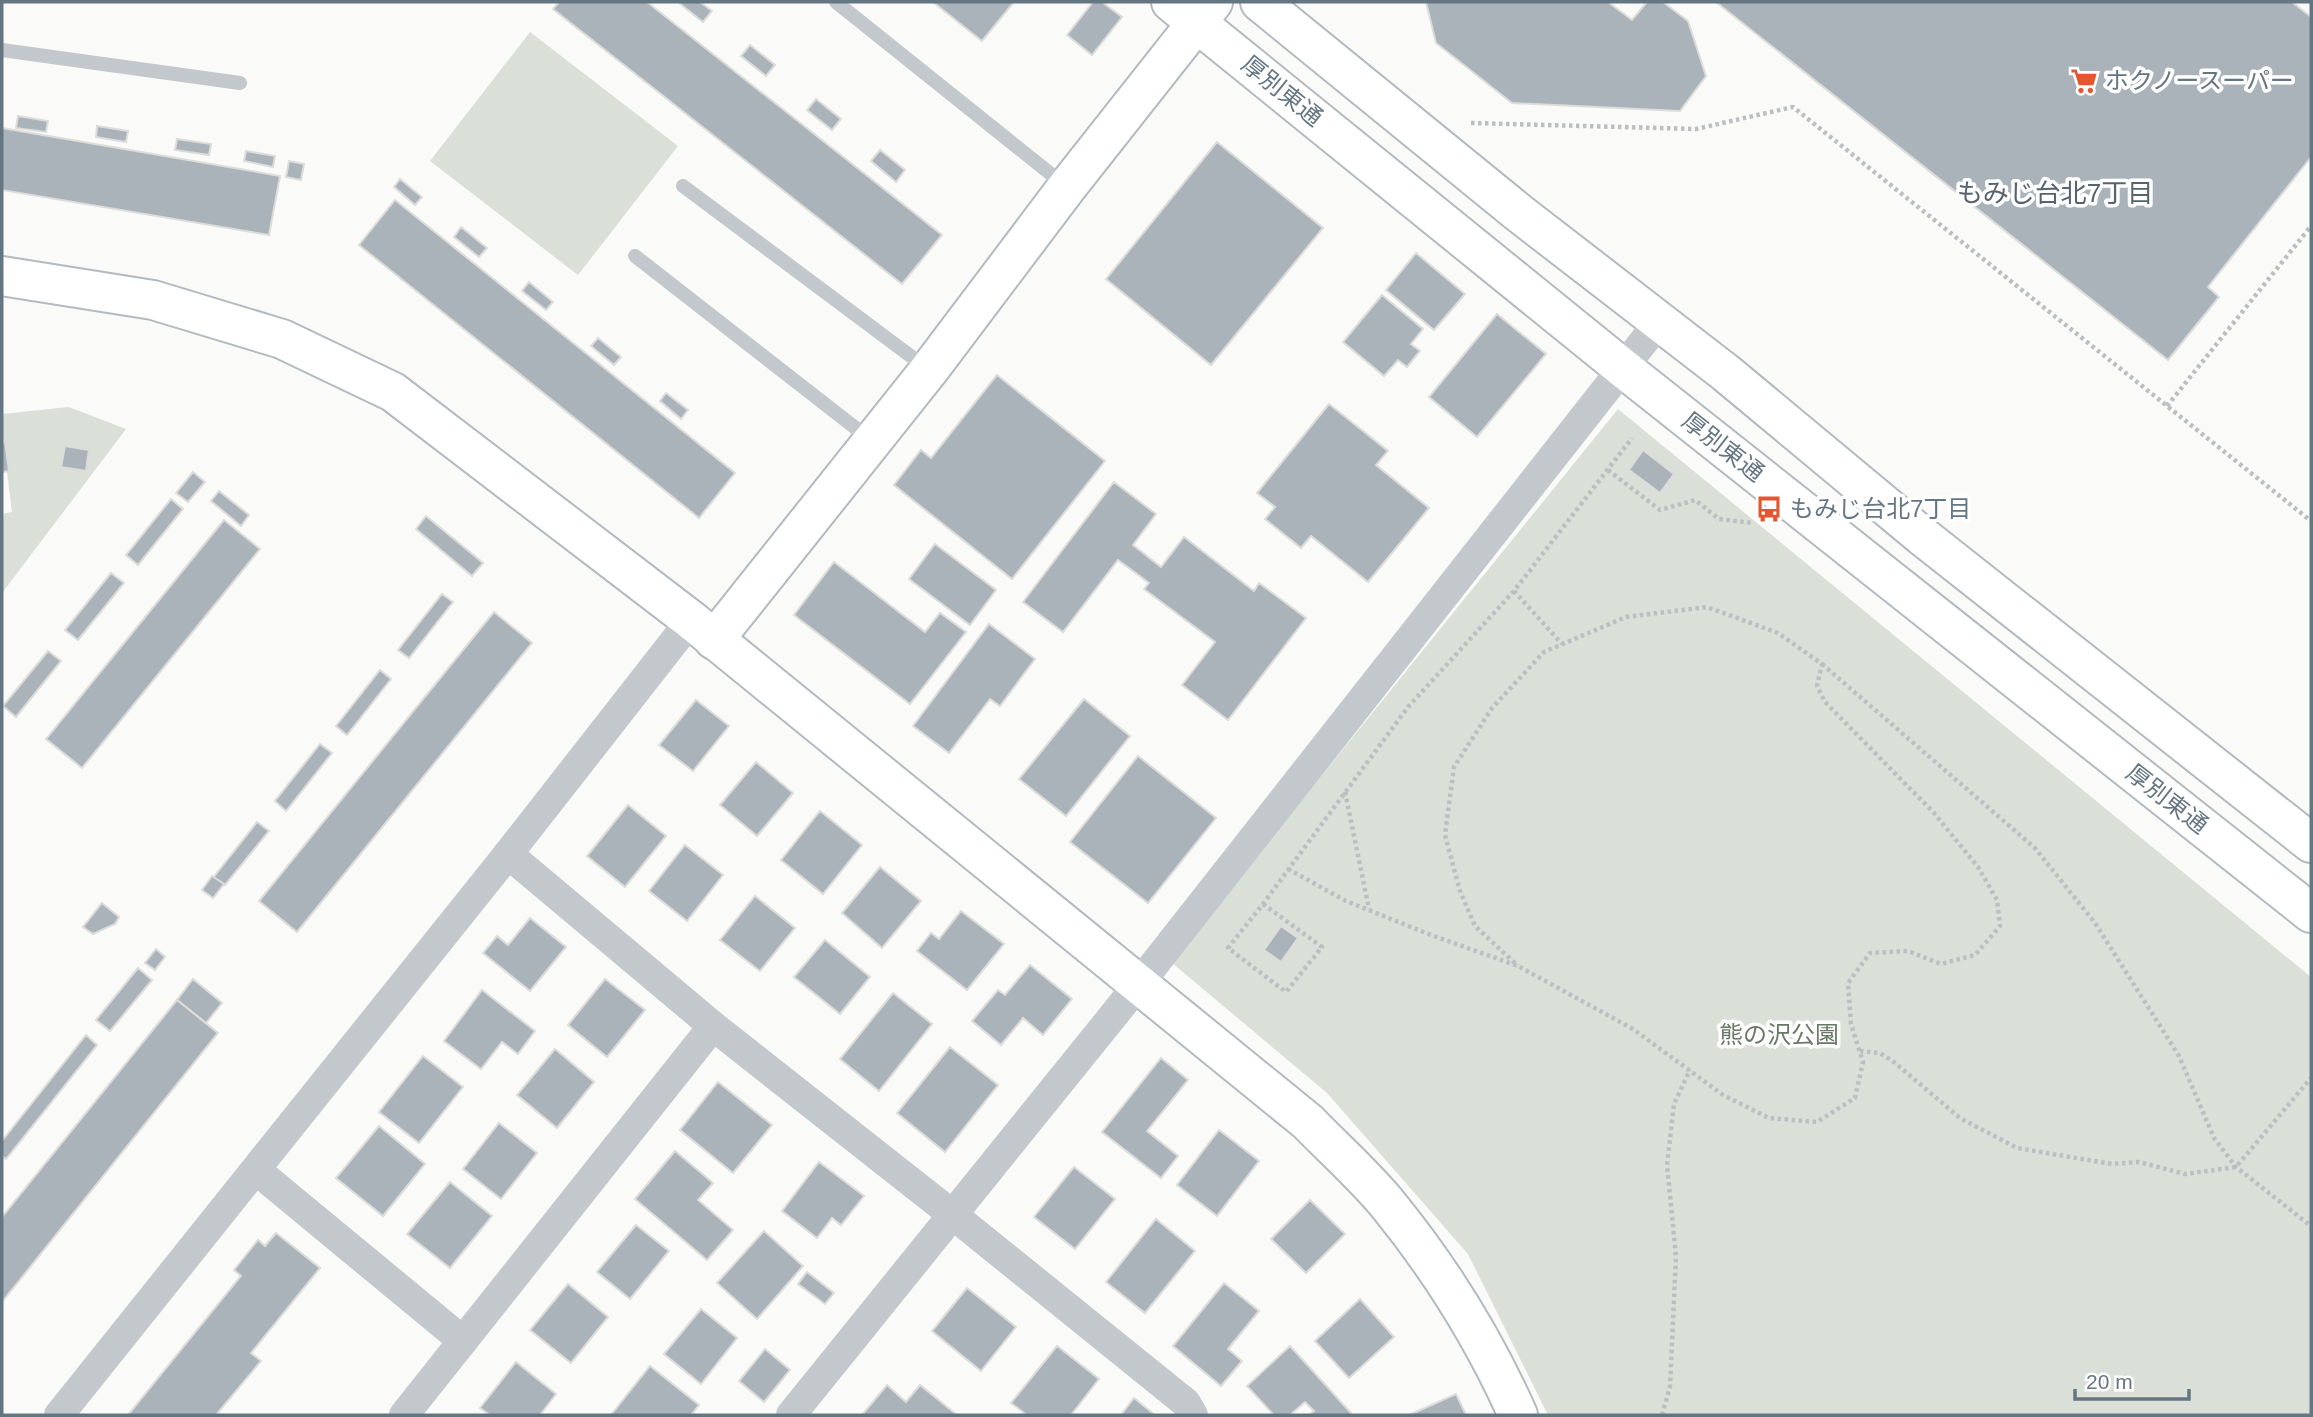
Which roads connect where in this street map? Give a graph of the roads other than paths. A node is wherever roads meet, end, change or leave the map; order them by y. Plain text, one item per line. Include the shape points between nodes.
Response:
1 (836, 2) edge
2 (1261, 2) edge
3 (1194, 8) edge
4 (2, 50) edge
5 (240, 83) dead end
6 (683, 186) dead end
7 (1067, 187) junction
8 (635, 256) dead end
9 (2, 276) edge
10 (1660, 322) junction
11 (1624, 369) junction
12 (929, 370) junction
13 (872, 440) junction
14 (703, 630) junction
15 (2311, 843) edge
16 (508, 854) junction
17 (2311, 913) edge
18 (1138, 985) junction
19 (713, 1026) junction
20 (256, 1170) junction
21 (953, 1215) junction
22 (463, 1341) junction
23 (59, 1415) edge
24 (404, 1415) edge
25 (791, 1415) edge
26 (1193, 1415) edge
27 (1518, 1415) edge

1 - 7 lane
2 - 10 street
3 - 7 street
3 - 11 street, 厚別東通
4 - 5 lane
6 - 12 lane
7 - 12 street
8 - 13 lane
9 - 14 street via 153,300 282,339 393,392
10 - 11 street
10 - 15 street
11 - 17 street, 厚別東通
11 - 18 street
12 - 13 street
13 - 14 street
14 - 16 street
14 - 18 street
16 - 19 street
16 - 20 street
18 - 21 street
18 - 27 street via 1308,1122 1388,1205 1447,1285
19 - 21 street
19 - 22 street
20 - 22 street
20 - 23 street
21 - 25 street
21 - 26 street via 1186,1403
22 - 24 street

